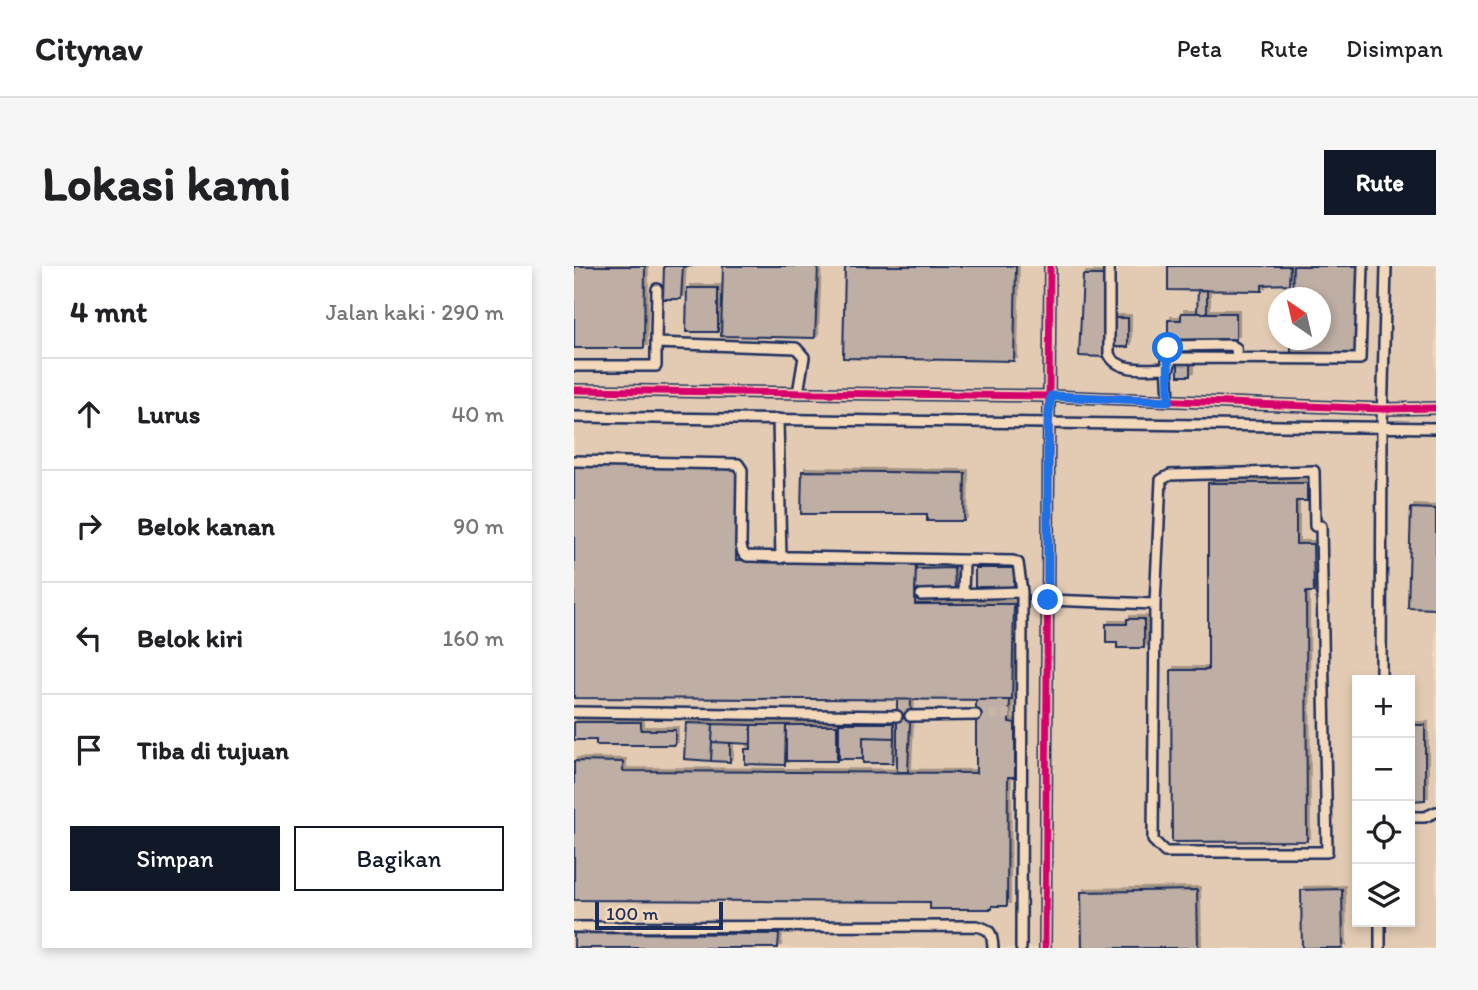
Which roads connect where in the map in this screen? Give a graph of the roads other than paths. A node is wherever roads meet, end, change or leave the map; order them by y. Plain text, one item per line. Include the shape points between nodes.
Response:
1 (1051, 266) edge
2 (1109, 266) edge
3 (1363, 266) edge
4 (1386, 266) edge
5 (657, 289) dead end
6 (656, 343) junction
7 (574, 366) edge
8 (1169, 368) junction
9 (574, 390) edge
10 (798, 393) junction
11 (1051, 396) junction
12 (1169, 401) junction
13 (1383, 408) junction
14 (1436, 408) edge
15 (574, 417) edge
16 (778, 419) junction
17 (1048, 422) junction
18 (1382, 426) junction
19 (1436, 428) edge
20 (574, 461) edge
21 (781, 558) junction
22 (964, 562) junction
23 (1022, 592) junction
24 (963, 594) junction
25 (921, 595) dead end
26 (1048, 600) junction
27 (1155, 604) junction
28 (1381, 675) edge
29 (574, 712) edge
30 (1022, 713) junction
31 (1010, 714) tunnel mouth
32 (976, 715) tunnel mouth
33 (897, 716) dead end
34 (910, 716) dead end
35 (1436, 811) edge
36 (1415, 817) edge
37 (574, 927) edge
38 (1380, 927) edge
39 (993, 948) edge
40 (1021, 948) edge
41 (1045, 948) edge
42 (1380, 948) edge

1 - 11 street
2 - 8 street via 1112,361 1130,367
3 - 8 street via 1360,359 1237,357 1231,345 1173,345 1168,348
4 - 13 street
5 - 6 street
6 - 7 street via 656,366
6 - 10 street via 796,348 804,357
8 - 12 street
9 - 10 street
10 - 11 street
11 - 12 street
11 - 17 street
12 - 13 street
13 - 14 street
13 - 18 street
15 - 16 street
16 - 17 street
16 - 21 street
17 - 18 street
17 - 26 street
18 - 19 street
18 - 28 street
20 - 21 street via 738,464 742,470 743,553
21 - 22 street
22 - 23 street via 1018,563
22 - 24 street
23 - 24 street
23 - 30 street
24 - 25 street
26 - 27 street
26 - 41 street
27 - 27 street via 1153,840 1157,847 1165,852 1327,852 1321,526 1315,526 1314,471 1166,476 1160,485
29 - 33 street
30 - 31 street
30 - 40 street
32 - 34 street
35 - 36 street
37 - 39 street via 975,926 992,933
38 - 42 street

